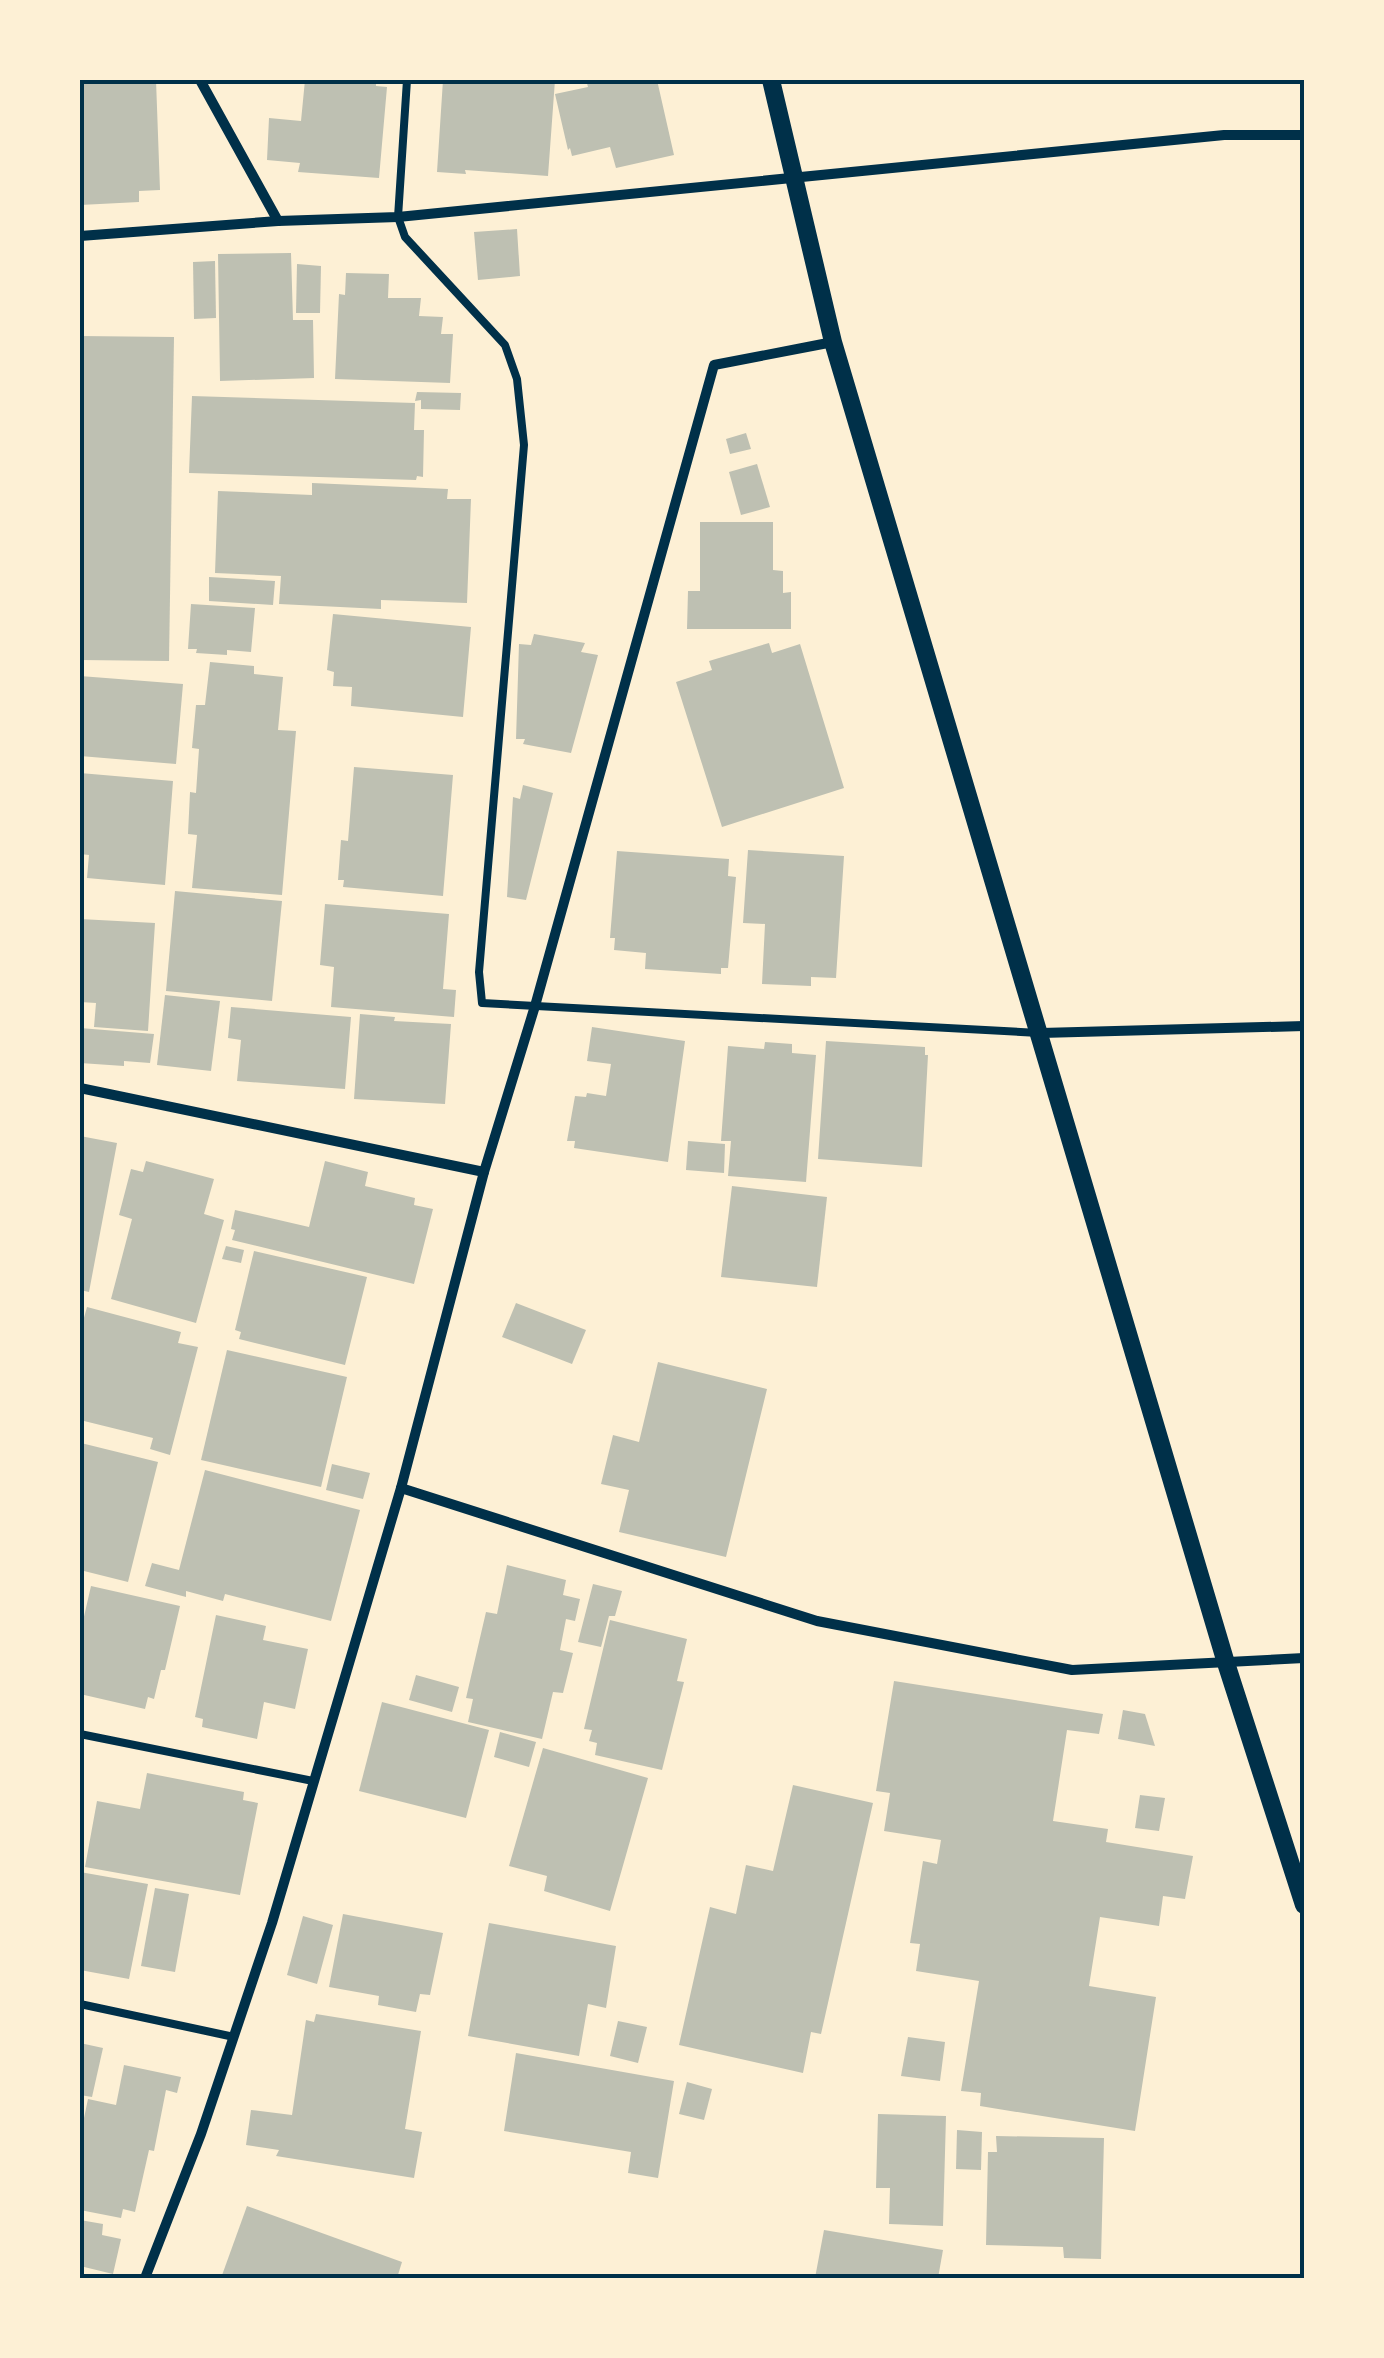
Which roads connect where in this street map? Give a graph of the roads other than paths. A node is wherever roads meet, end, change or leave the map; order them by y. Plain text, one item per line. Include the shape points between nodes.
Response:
1 (200, 80) edge
2 (407, 80) edge
3 (771, 80) edge
4 (1304, 135) edge
5 (793, 180) junction
6 (398, 218) junction
7 (278, 221) junction
8 (80, 236) edge
9 (834, 342) junction
10 (535, 1006) junction
11 (1304, 1026) edge
12 (1041, 1033) junction
13 (80, 1088) edge
14 (484, 1172) junction
15 (401, 1488) junction
16 (1304, 1658) edge
17 (1226, 1663) junction
18 (80, 1734) edge
19 (313, 1781) junction
20 (1304, 1905) edge
21 (80, 2004) edge
22 (234, 2037) junction
23 (145, 2278) edge

1 - 7 street
2 - 6 lane
3 - 5 street
4 - 5 street via 1224,135
5 - 6 street
5 - 9 street
6 - 7 street
6 - 10 lane via 405,237 505,345 517,379 524,445 479,972 482,1003
7 - 8 street
9 - 10 street via 714,365
9 - 12 street
10 - 12 lane
10 - 14 street
11 - 12 street
12 - 17 street
13 - 14 street
14 - 15 street
15 - 17 street via 817,1621 1072,1670
15 - 19 street
16 - 17 street
17 - 20 street
18 - 19 lane
19 - 22 street
21 - 22 lane
22 - 23 street

